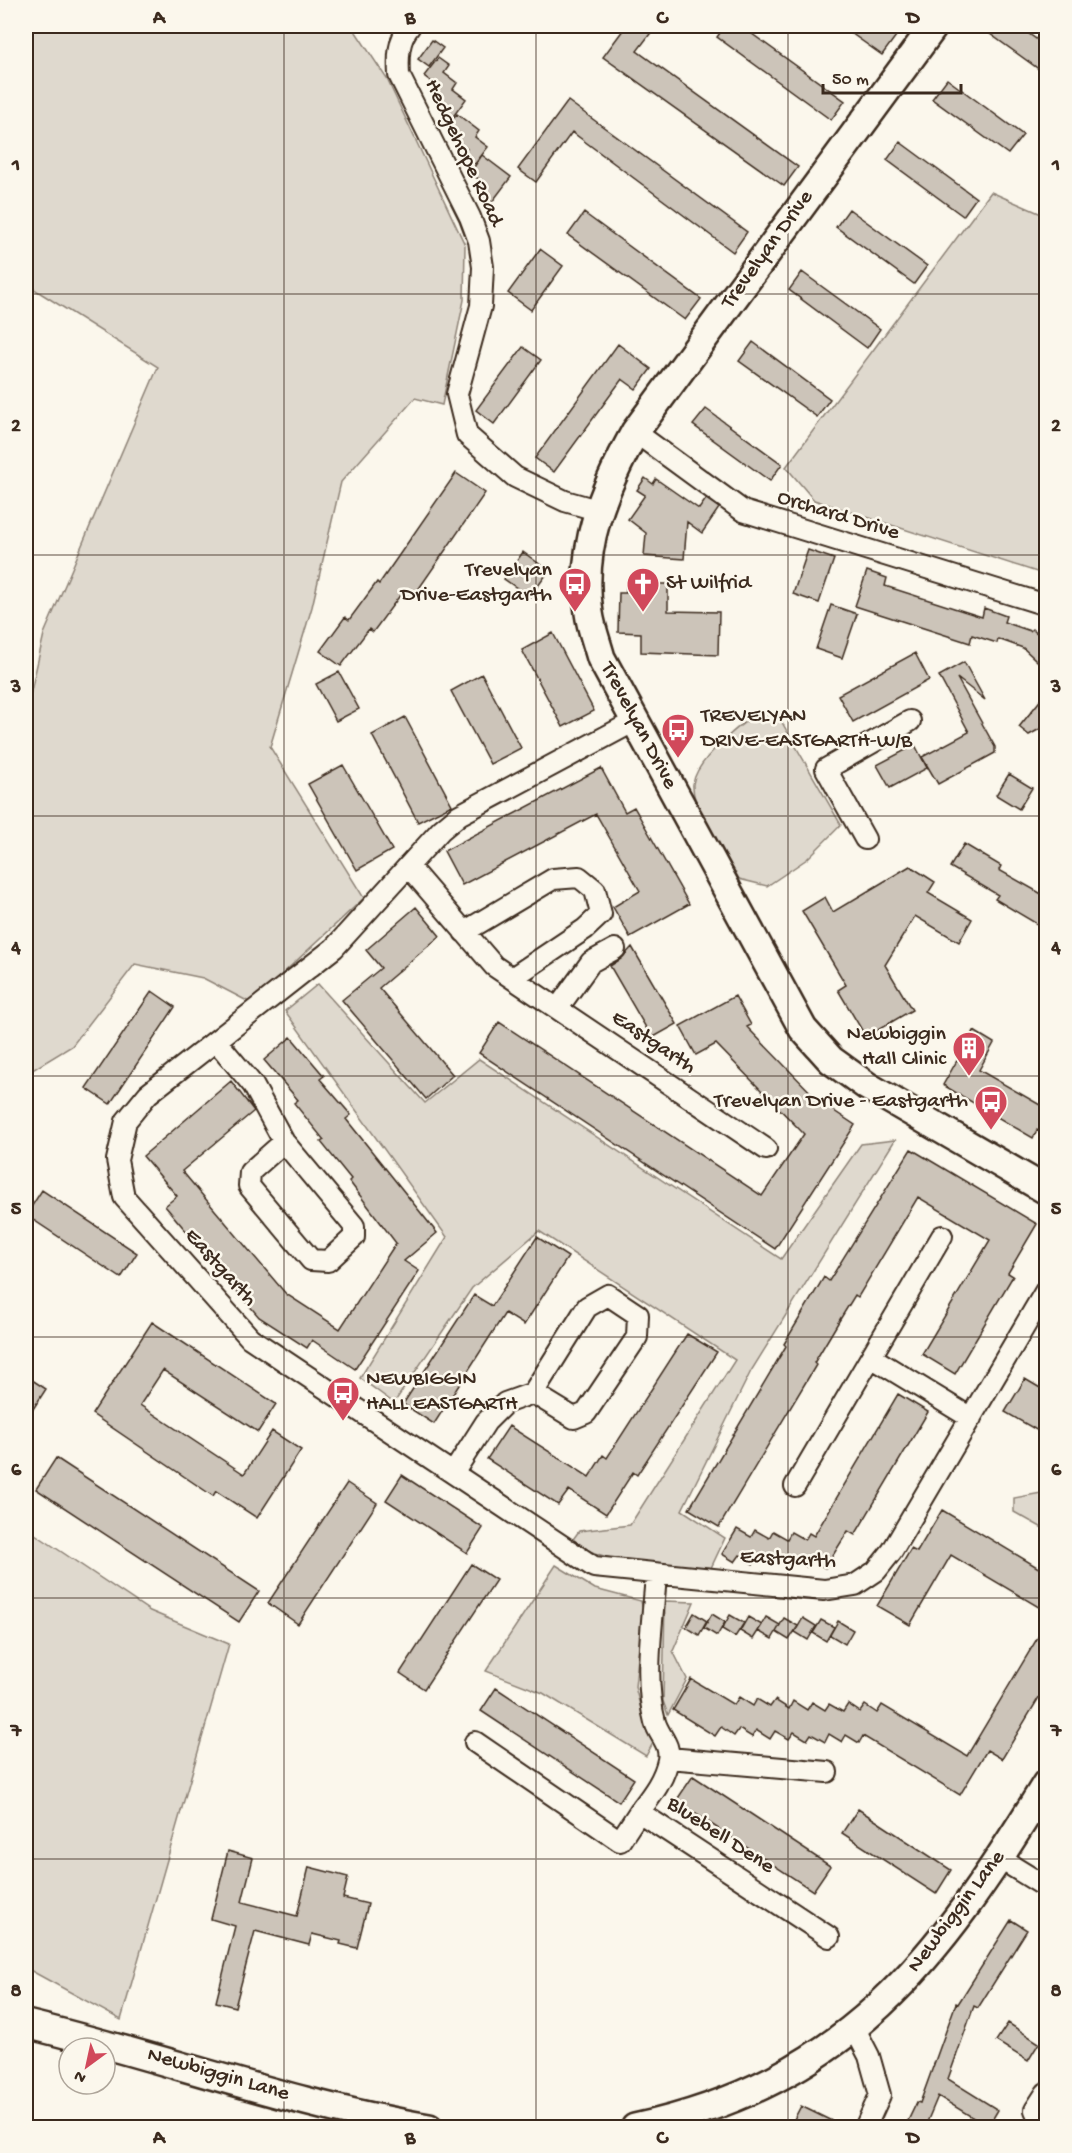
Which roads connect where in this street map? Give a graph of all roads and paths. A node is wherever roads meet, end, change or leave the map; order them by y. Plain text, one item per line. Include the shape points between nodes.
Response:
1 (410, 26) edge
2 (934, 26) edge
3 (635, 432) junction
4 (597, 510) junction
5 (1047, 605) edge
6 (635, 721) junction
7 (910, 721) dead end
8 (865, 839) dead end
9 (408, 866) junction
10 (464, 932) junction
11 (615, 949) dead end
12 (512, 978) junction
13 (558, 1008) junction
14 (217, 1042) junction
15 (284, 1142) junction
16 (766, 1149) dead end
17 (1047, 1190) edge
18 (942, 1236) dead end
19 (1047, 1290) edge
20 (871, 1357) junction
21 (533, 1393) junction
22 (971, 1418) junction
23 (454, 1472) junction
24 (795, 1486) dead end
25 (657, 1575) junction
26 (474, 1742) dead end
27 (669, 1758) junction
28 (827, 1772) dead end
29 (1047, 1784) edge
30 (639, 1812) junction
31 (999, 1858) junction
32 (1047, 1887) edge
33 (829, 1937) dead end
34 (26, 2024) edge
35 (855, 2029) junction
36 (1047, 2093) edge
37 (417, 2127) edge
38 (635, 2127) edge
39 (865, 2127) edge
40 (1043, 2127) edge

1 - 4 street, Hedgehope Road via 398,55 399,75 470,217 483,267 481,306 457,394 467,435 515,477 565,501
2 - 3 street, Trevelyan Drive
3 - 4 street, Trevelyan Drive
3 - 5 street, Orchard Drive via 743,511
4 - 6 street, Trevelyan Drive via 588,569 589,612 601,658
6 - 9 street, Eastgarth via 459,815
6 - 17 street, Trevelyan Drive via 803,1029 831,1060 867,1086
7 - 8 street via 825,769
9 - 10 street, Eastgarth
9 - 14 street, Eastgarth via 333,948
10 - 12 street, Eastgarth via 494,966
10 - 12 street via 553,879 579,877 595,890 601,914
11 - 13 street via 591,962
12 - 13 street, Eastgarth
13 - 16 street, Eastgarth
14 - 15 street via 253,1085
14 - 23 street, Eastgarth via 148,1094 126,1121 117,1160 124,1197 250,1338
15 - 15 street via 354,1226 354,1237 328,1261 310,1260 249,1186 250,1172
18 - 20 street
19 - 22 street, Eastgarth
20 - 22 street
20 - 24 street
21 - 21 street via 574,1418 586,1413 637,1337 638,1315 608,1295 587,1307
21 - 23 street via 505,1403 486,1422
22 - 25 street, Eastgarth via 892,1551 876,1571 855,1585 824,1590
23 - 25 street, Eastgarth via 594,1567
25 - 27 street via 650,1658 652,1695 655,1723 668,1745
26 - 30 street, Bluebell Dene via 620,1841
27 - 28 street
27 - 30 street via 662,1780
29 - 31 street, Newbiggin Lane
30 - 33 street, Bluebell Dene
31 - 32 street
31 - 35 street, Newbiggin Lane via 948,1932 898,1990
34 - 37 street, Newbiggin Lane
35 - 38 street, Newbiggin Lane via 740,2096 699,2112
35 - 39 street via 880,2095
36 - 40 street via 1035,2110

